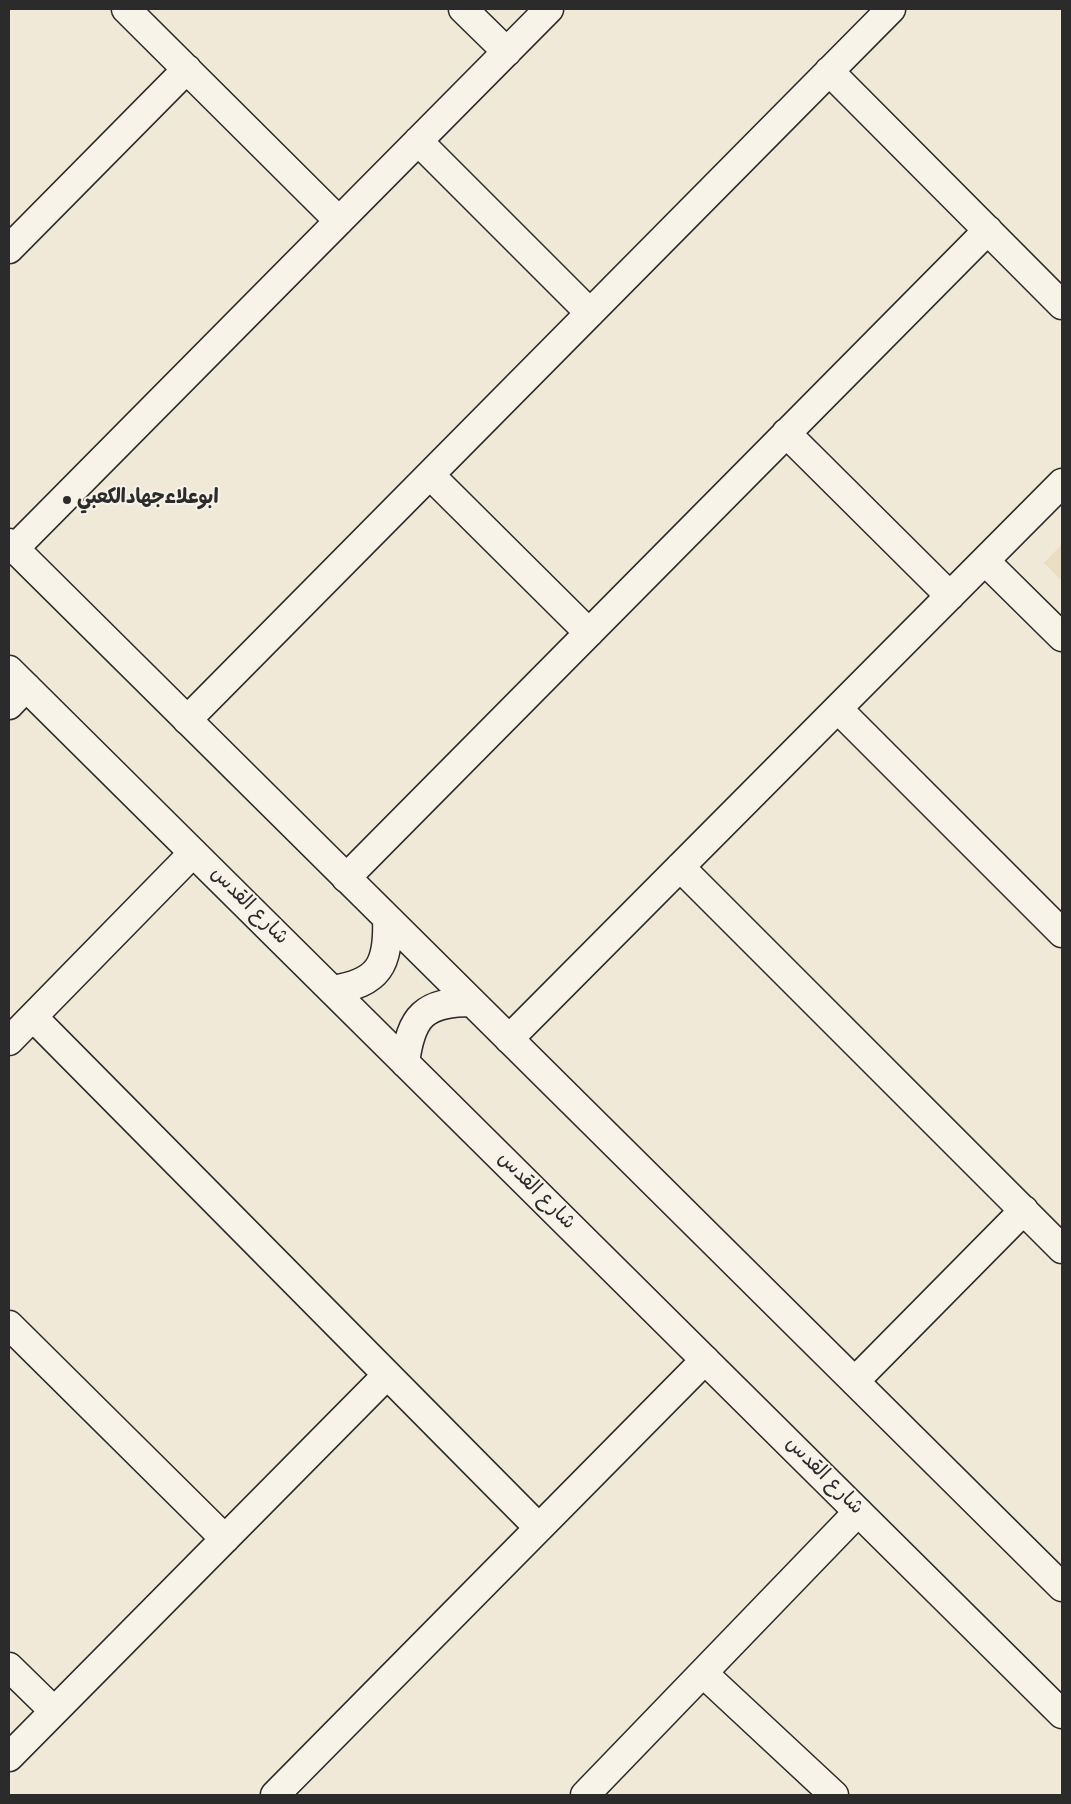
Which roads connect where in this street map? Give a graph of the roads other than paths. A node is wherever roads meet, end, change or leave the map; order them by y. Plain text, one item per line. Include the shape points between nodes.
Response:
1 (126, 9) edge
2 (463, 9) edge
3 (549, 9) edge
4 (891, 9) edge
5 (506, 52) junction
6 (187, 69) junction
7 (828, 72) junction
8 (418, 141) junction
9 (339, 221) junction
10 (988, 230) junction
11 (9, 249) edge
12 (1062, 305) edge
13 (590, 313) junction
14 (786, 433) junction
15 (430, 475) junction
16 (1062, 484) edge
17 (12, 546) edge
18 (985, 561) junction
19 (950, 596) junction
20 (589, 633) junction
21 (1062, 637) edge
22 (14, 687) edge
23 (838, 709) junction
24 (187, 720) junction
25 (193, 853) junction
26 (680, 867) junction
27 (346, 878) junction
28 (387, 918) junction
29 (1062, 933) edge
30 (332, 990) junction
31 (472, 1002) junction
32 (33, 1017) junction
33 (509, 1039) junction
34 (9, 1041) edge
35 (405, 1063) junction
36 (1024, 1210) junction
37 (1062, 1249) edge
38 (9, 1325) edge
39 (705, 1360) junction
40 (388, 1375) junction
41 (854, 1381) junction
42 (858, 1512) junction
43 (539, 1528) junction
44 (225, 1539) junction
45 (1062, 1587) edge
46 (9, 1667) edge
47 (703, 1672) junction
48 (54, 1711) junction
49 (1062, 1714) edge
50 (9, 1757) edge
51 (275, 1795) edge
52 (586, 1795) edge
53 (834, 1795) edge

1 - 6 street
2 - 5 street
3 - 5 street
4 - 7 street
5 - 8 street
6 - 9 street
6 - 11 street
7 - 10 street
7 - 13 street
8 - 9 street
8 - 13 street
9 - 17 street
10 - 12 street
10 - 14 street
13 - 15 street
14 - 19 street
14 - 20 street
15 - 20 street
15 - 24 street
16 - 18 street
17 - 24 street
18 - 19 street
18 - 21 street
19 - 23 street
20 - 27 street
22 - 25 street, شارع القدس
23 - 26 street
23 - 29 street
24 - 27 street
25 - 30 street, شارع القدس
25 - 32 street
26 - 33 street
26 - 36 street
27 - 28 street
28 - 30 street via 388,940 379,967 371,977 356,986
28 - 31 street
30 - 35 street, شارع القدس
31 - 33 street
31 - 35 street via 447,1002 420,1017 408,1042
32 - 34 street
32 - 40 street
33 - 41 street
35 - 39 street, شارع القدس
36 - 37 street
36 - 41 street
38 - 44 street
39 - 42 street, شارع القدس
39 - 43 street
40 - 43 street
40 - 44 street
41 - 45 street
42 - 47 street
42 - 49 street, شارع القدس
43 - 51 street
44 - 48 street
46 - 48 street
47 - 52 street
47 - 53 street
48 - 50 street

